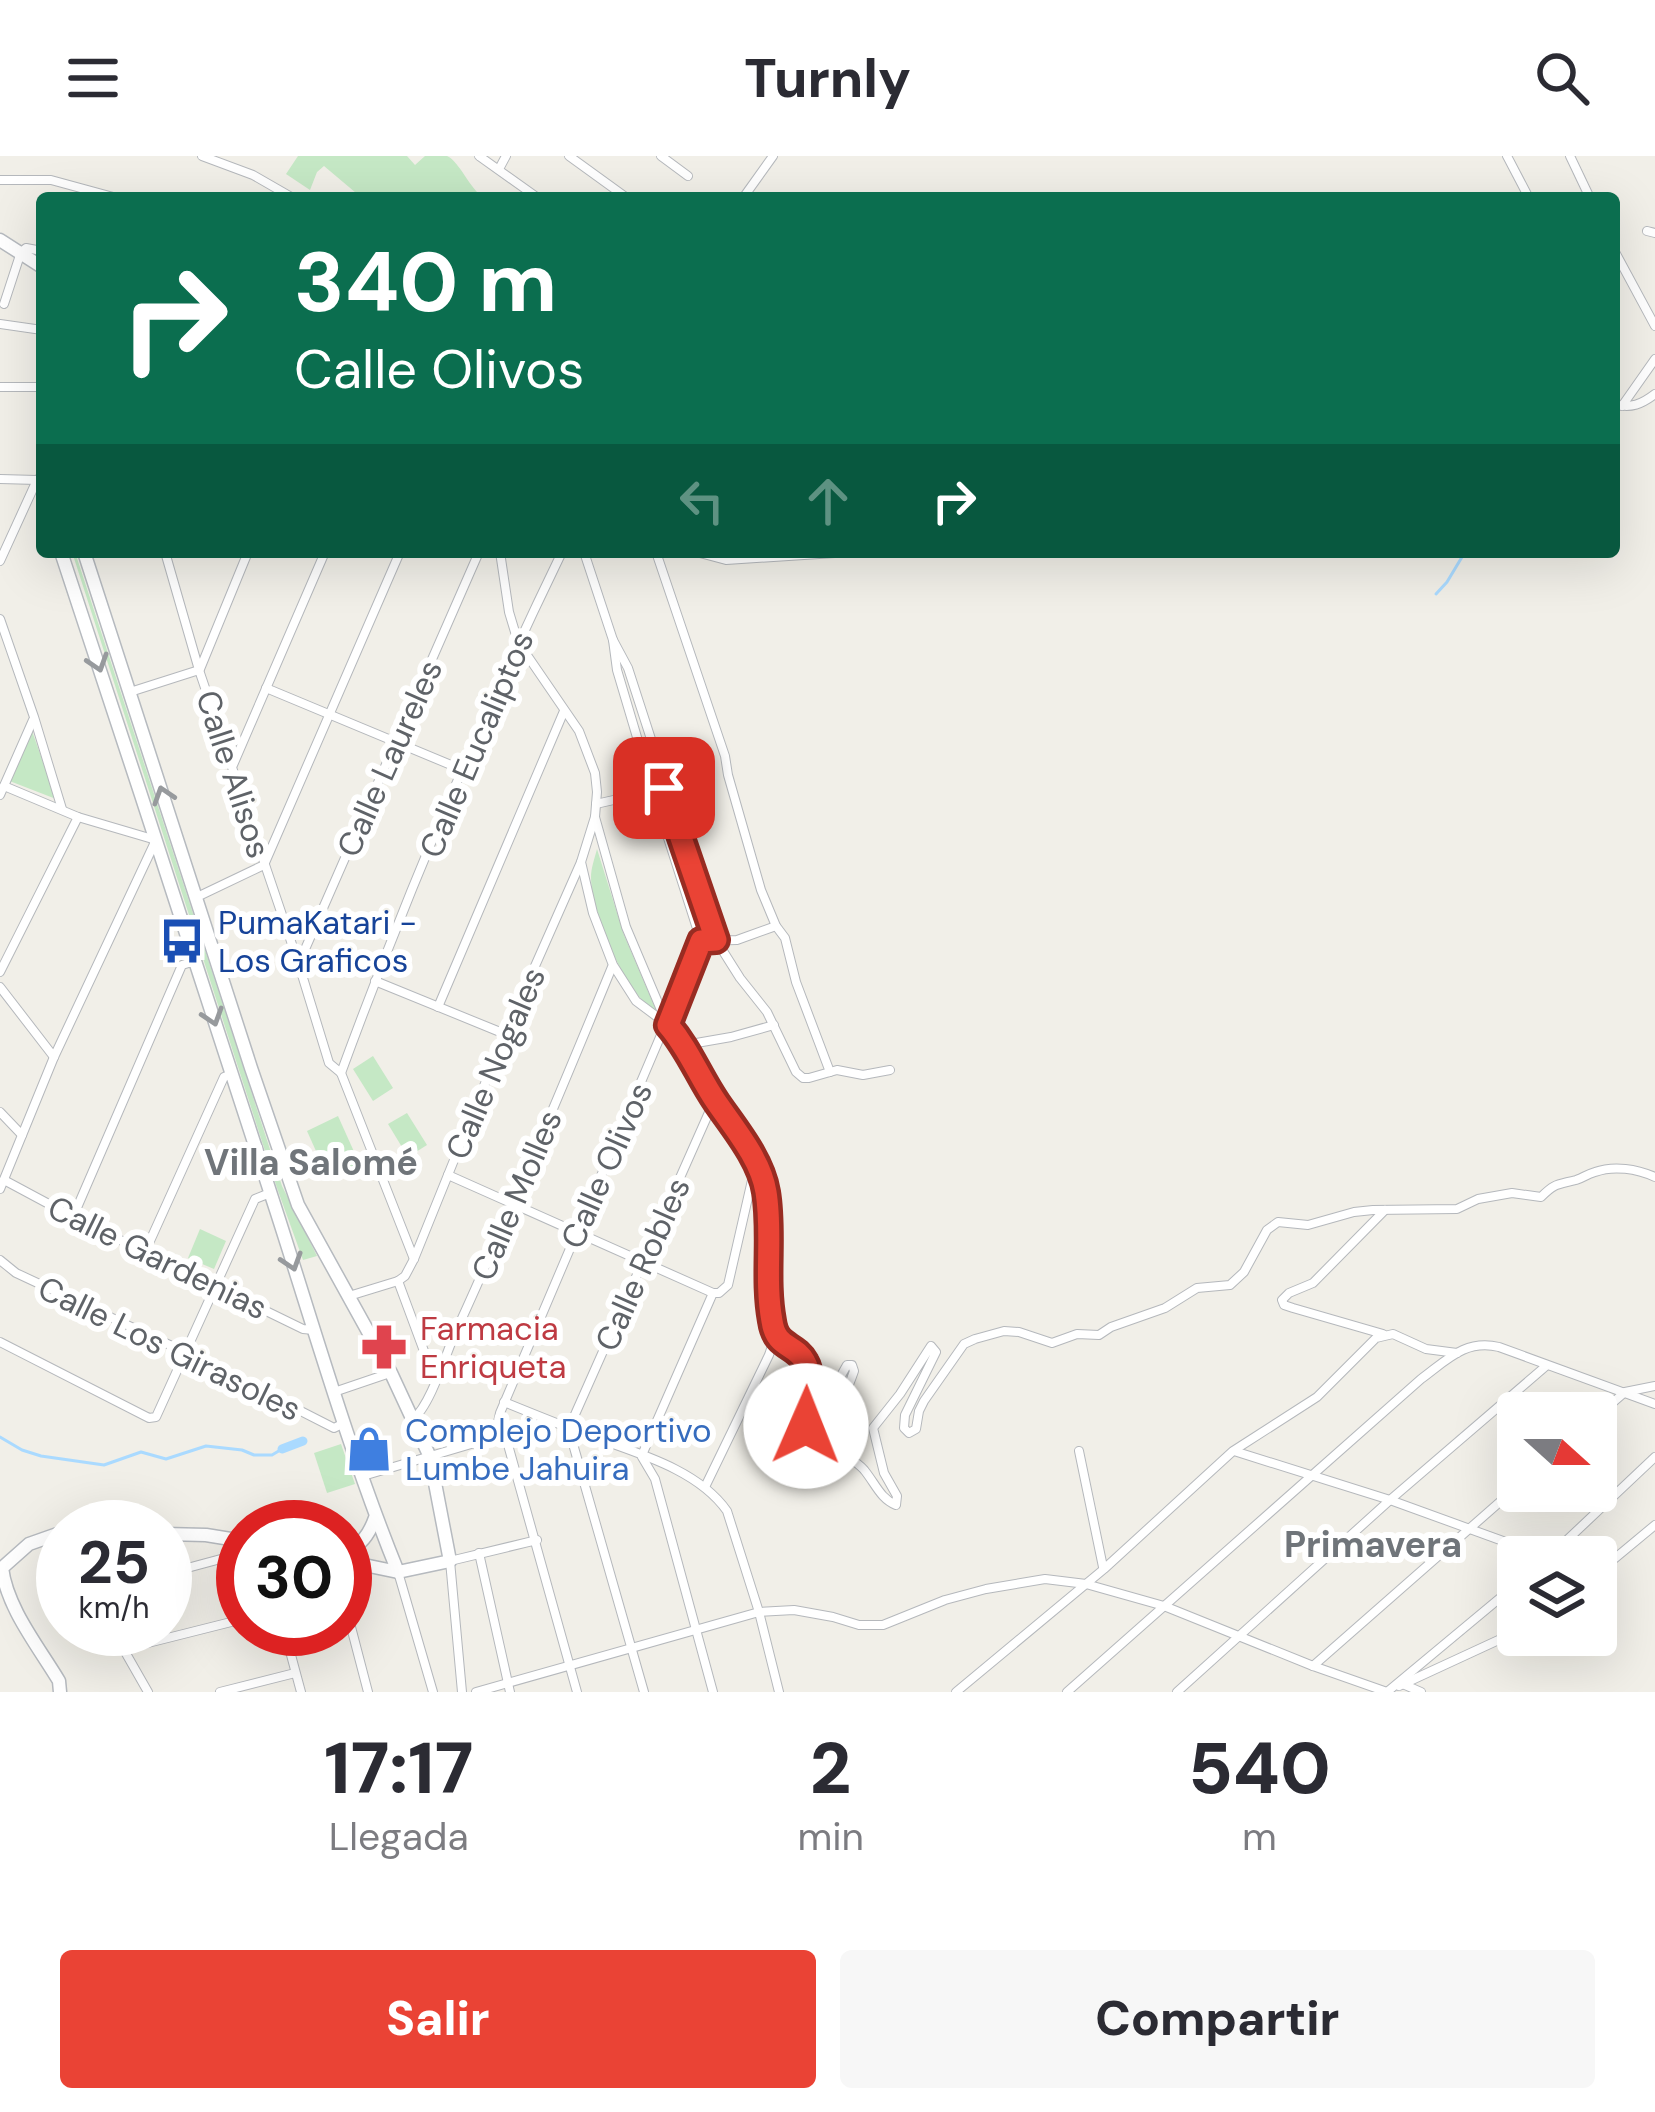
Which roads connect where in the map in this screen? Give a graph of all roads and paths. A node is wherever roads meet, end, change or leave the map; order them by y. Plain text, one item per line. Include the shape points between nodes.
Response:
1 (202, 156) edge
2 (479, 156) edge
3 (506, 156) edge
4 (569, 156) edge
5 (661, 156) edge
6 (760, 156) edge
7 (1507, 156) edge
8 (1570, 156) edge
9 (770, 161) edge
10 (499, 169) junction
11 (688, 176) dead end
12 (0, 180) edge
13 (94, 192) edge
14 (280, 192) edge
15 (530, 192) edge
16 (619, 192) edge
17 (750, 192) edge
18 (1525, 192) edge
19 (1587, 192) edge
20 (0, 240) edge
21 (36, 250) edge
22 (21, 252) junction
23 (1620, 261) edge
24 (36, 263) edge
25 (2, 302) edge
26 (3, 324) edge
27 (1655, 326) edge
28 (36, 329) edge
29 (1655, 359) edge
30 (0, 387) edge
31 (36, 387) edge
32 (1655, 394) edge
33 (1620, 403) edge
34 (1620, 405) edge
35 (36, 478) edge
36 (0, 479) edge
37 (36, 484) edge
38 (64, 558) edge
39 (86, 558) edge
40 (168, 558) edge
41 (246, 558) edge
42 (322, 558) edge
43 (397, 558) edge
44 (476, 558) edge
45 (501, 558) edge
46 (559, 558) edge
47 (586, 558) edge
48 (658, 558) edge
49 (718, 558) edge
50 (757, 558) edge
51 (0, 561) edge
52 (0, 619) edge
53 (613, 640) junction
54 (518, 642) junction
55 (199, 670) junction
56 (266, 688) junction
57 (130, 692) junction
58 (565, 711) junction
59 (329, 714) junction
60 (34, 717) junction
61 (396, 742) junction
62 (232, 765) junction
63 (464, 770) junction
64 (2, 790) edge
65 (653, 791) junction
66 (596, 804) junction
67 (63, 811) junction
68 (77, 817) junction
69 (595, 817) junction
70 (156, 840) junction
71 (581, 862) junction
72 (264, 866) junction
73 (196, 898) junction
74 (776, 926) junction
75 (716, 940) junction
76 (701, 941) junction
77 (195, 961) junction
78 (299, 964) junction
79 (613, 965) junction
80 (0, 972) edge
81 (375, 981) junction
82 (0, 987) edge
83 (438, 1007) junction
84 (668, 1025) junction
85 (774, 1025) junction
86 (505, 1034) junction
87 (685, 1045) junction
88 (54, 1058) junction
89 (890, 1070) dead end
90 (830, 1072) junction
91 (341, 1073) junction
92 (232, 1074) junction
93 (715, 1100) junction
94 (0, 1112) edge
95 (22, 1135) junction
96 (756, 1163) junction
97 (448, 1175) junction
98 (1655, 1177) edge
99 (2, 1185) edge
100 (270, 1193) junction
101 (513, 1206) junction
102 (1385, 1210) junction
103 (73, 1217) junction
104 (575, 1233) junction
105 (145, 1252) junction
106 (414, 1259) junction
107 (2, 1262) edge
108 (641, 1263) junction
109 (0, 1276) edge
110 (398, 1281) junction
111 (216, 1286) junction
112 (713, 1293) junction
113 (350, 1295) junction
114 (314, 1330) junction
115 (1385, 1334) junction
116 (775, 1337) junction
117 (0, 1342) edge
118 (187, 1353) junction
119 (1458, 1353) junction
120 (1547, 1365) junction
121 (391, 1373) junction
122 (435, 1379) junction
123 (1655, 1386) edge
124 (334, 1392) junction
125 (1625, 1392) junction
126 (1617, 1399) edge
127 (504, 1402) junction
128 (1655, 1404) edge
129 (413, 1419) junction
130 (344, 1423) junction
131 (569, 1428) junction
132 (505, 1434) junction
133 (1079, 1451) dead end
134 (1233, 1451) junction
135 (641, 1456) junction
136 (430, 1457) junction
137 (1655, 1457) edge
138 (1310, 1476) junction
139 (362, 1477) junction
140 (704, 1487) junction
141 (1390, 1500) junction
142 (1497, 1504) edge
143 (376, 1517) junction
144 (372, 1526) edge
145 (1655, 1526) edge
146 (1470, 1528) junction
147 (1570, 1536) edge
148 (1497, 1538) edge
149 (537, 1540) junction
150 (36, 1542) edge
151 (479, 1553) junction
152 (1617, 1557) edge
153 (450, 1561) junction
154 (372, 1565) edge
155 (1104, 1569) junction
156 (398, 1572) junction
157 (1086, 1584) junction
158 (1497, 1600) edge
159 (1164, 1606) junction
160 (759, 1612) junction
161 (695, 1630) junction
162 (1237, 1636) junction
163 (1497, 1641) edge
164 (36, 1643) edge
165 (632, 1648) junction
166 (44, 1656) edge
167 (128, 1656) edge
168 (291, 1656) edge
169 (359, 1656) edge
170 (569, 1665) junction
171 (1313, 1666) junction
172 (295, 1673) junction
173 (1404, 1684) junction
174 (508, 1688) edge
175 (61, 1692) edge
176 (148, 1692) edge
177 (220, 1692) edge
178 (301, 1692) edge
179 (368, 1692) edge
180 (433, 1692) edge
181 (461, 1692) edge
182 (476, 1692) edge
183 (577, 1692) edge
184 (644, 1692) edge
185 (713, 1692) edge
186 (779, 1692) edge
187 (956, 1692) edge
188 (1067, 1692) edge
189 (1177, 1692) edge
190 (1387, 1692) edge
191 (1421, 1692) edge

1 - 14 street
2 - 10 street
3 - 10 street
4 - 16 street
5 - 11 street
6 - 9 street
7 - 18 street
8 - 19 street
9 - 17 street
10 - 15 street
12 - 13 street via 51,180
20 - 22 main road
21 - 22 street
22 - 24 main road
22 - 25 street
23 - 27 street
25 - 26 street
26 - 28 street
29 - 33 street
30 - 31 street
32 - 34 street
35 - 36 street
37 - 51 street
38 -> 70 main road
39 - 57 main road
40 - 55 street, Calle Alisos
41 - 55 street
42 - 56 street
43 - 59 street
44 - 61 street, Calle Laureles
45 - 54 street
46 - 54 street, Calle Eucaliptos
47 - 53 street
48 - 74 street
49 - 50 street
52 - 60 street
53 - 65 street
53 - 75 street
54 - 58 street
54 - 63 street, Calle Eucaliptos
55 - 57 street
55 - 62 street, Calle Alisos
56 - 59 street
56 - 62 street
73 -> 57 main road
58 - 66 street via 587,747
58 - 83 street
59 - 61 street
59 - 72 street
60 - 64 street
60 - 67 street
61 - 63 street
61 - 78 street, Calle Laureles
62 - 72 street, Calle Alisos
63 - 81 street, Calle Eucaliptos
64 - 67 street
65 - 66 street
65 - 76 street
66 - 69 street
67 - 68 street
68 - 70 street
68 - 80 street
69 - 71 street, Calle Nogales
69 - 84 street via 626,927
70 - 77 main road
70 - 88 street
71 - 79 street
71 - 86 street, Calle Nogales
72 - 73 street
72 - 78 street, Calle Alisos
73 - 113 main road via 298,1205
74 - 75 street
74 - 90 street
75 - 76 street
75 - 85 street
76 - 84 street, Calle Olivos
77 -> 92 main road
77 - 103 street via 182,965
78 - 91 street, Calle Alisos via 329,1063
79 - 84 street via 636,1001
79 - 101 street, Calle Molles
81 - 83 street
81 - 91 street, Calle Eucaliptos
82 - 88 street
83 - 86 street
84 - 87 street
84 - 104 street, Calle Olivos
85 - 87 street
85 - 90 street via 799,1076
86 - 97 street, Calle Nogales
87 - 93 street
88 - 95 street
89 - 90 street
91 - 106 street, Calle Alisos
92 - 100 main road
92 - 105 street
93 - 96 street
93 - 108 street, Calle Robles
94 - 95 street
95 - 99 street
96 - 112 street via 730,1280
96 - 116 street via 766,1188
97 - 101 street
97 - 106 street, Calle Nogales
98 - 102 street via 1614,1168 1562,1181 1541,1196 1512,1192 1457,1209
99 - 103 street, Calle Gardenias
100 - 111 street via 255,1199
100 -> 114 main road
101 - 104 street
101 - 122 street, Calle Molles
102 - 115 street via 1312,1283 1282,1300
102 - 116 street via 1308,1225 1278,1222 1230,1285 1197,1288 1100,1335 1052,1343 1004,1331 975,1339 931,1388 909,1433 905,1415 936,1352 928,1348 873,1428 894,1506 836,1436 854,1367 847,1365 808,1427 806,1363
103 - 105 street, Calle Gardenias
104 - 108 street
104 - 127 street, Calle Olivos
105 - 111 street, Calle Gardenias
106 - 110 street, Calle Nogales
107 - 109 street
107 - 118 street, Calle Los Girasoles
108 - 112 street
108 - 131 street, Calle Robles
110 - 113 street
110 - 122 street
111 - 114 street, Calle Gardenias
111 - 118 street
112 - 135 street
113 - 121 main road
114 - 124 main road
115 - 119 street
115 - 134 street via 1317,1397
116 - 140 street
117 - 118 street via 149,1418
118 - 130 street, Calle Los Girasoles via 322,1422
119 - 120 street via 1480,1343
119 - 138 street
120 - 125 street
120 - 141 street
121 - 124 street
121 - 129 main road
122 - 129 street, Calle Molles via 425,1411
123 - 125 street
124 - 130 main road
125 - 126 street
125 - 128 street
127 - 131 street
127 - 132 street via 498,1422
129 - 136 main road
130 - 139 main road
131 - 135 street
131 - 165 street
132 - 136 street
132 - 149 street
133 - 155 street
134 - 138 street
134 - 155 street
135 - 140 street
135 - 161 street via 656,1479
136 - 139 street
136 - 153 main road
137 - 147 street
138 - 141 street
138 - 159 street
139 - 143 main road
140 - 160 street via 728,1511
141 - 146 street
141 - 162 street
142 - 146 street
143 - 144 main road
143 - 156 main road
145 - 152 street
146 - 148 street
146 - 171 street
149 - 151 street
149 - 170 street
150 - 164 main road via 2,1568
151 - 153 street
151 - 174 street
153 - 156 main road
153 - 181 street
154 - 156 main road
155 - 157 street
156 - 180 street
157 - 159 street
157 - 160 street via 1045,1579 986,1588 883,1625
157 - 187 street
158 - 190 street
159 - 162 street
159 - 188 street
160 - 161 street
160 - 186 street
161 - 165 street
161 - 185 street
162 - 171 street
162 - 189 street
163 - 173 street
165 - 170 street
165 - 184 street
166 - 175 main road
167 - 176 street
168 - 172 street
169 - 179 street
170 - 174 street
170 - 183 street
171 - 190 street
172 - 177 street
172 - 178 street
173 - 190 street
173 - 191 street
174 - 182 street

